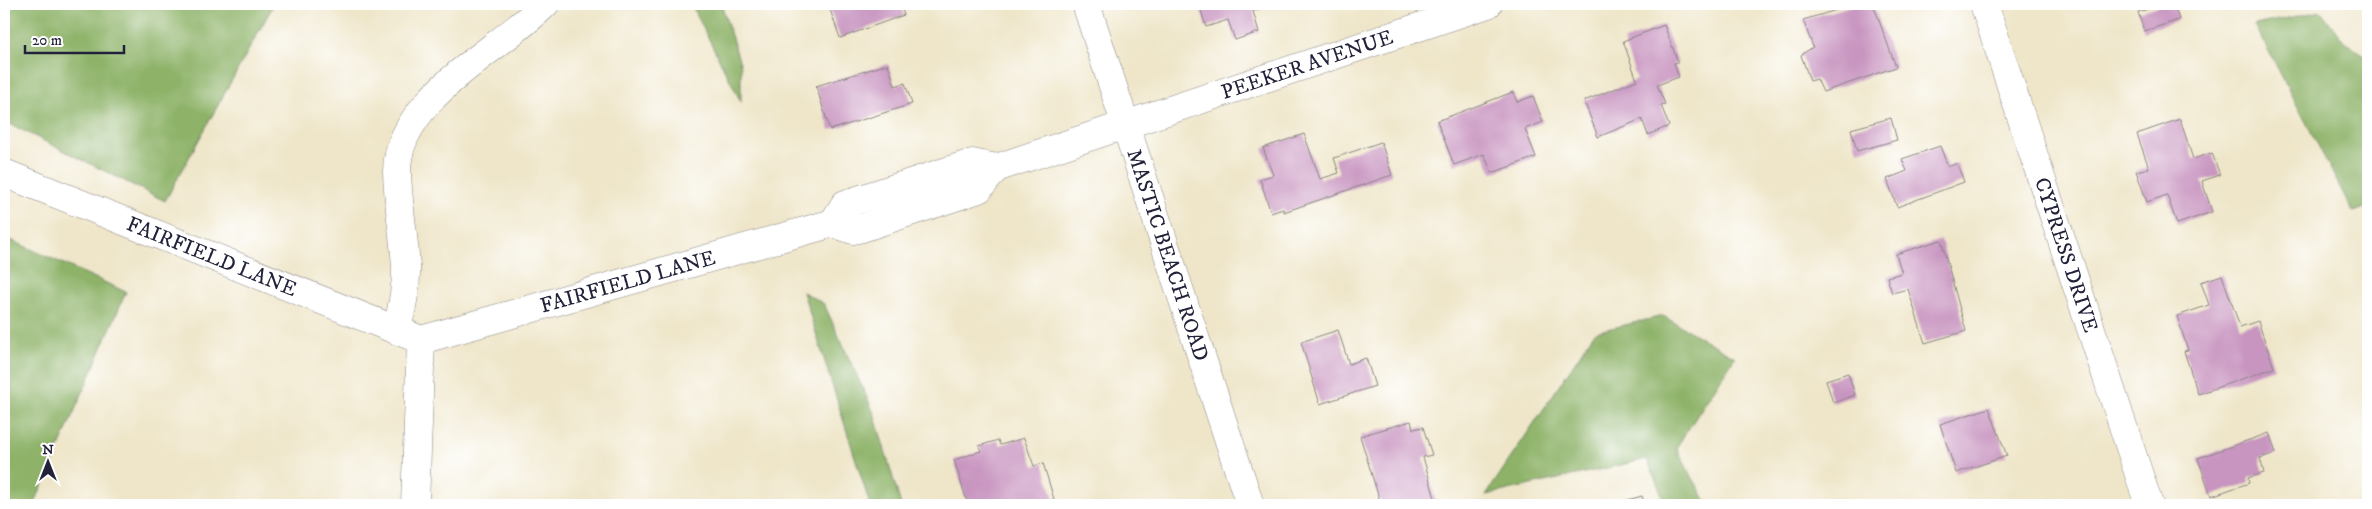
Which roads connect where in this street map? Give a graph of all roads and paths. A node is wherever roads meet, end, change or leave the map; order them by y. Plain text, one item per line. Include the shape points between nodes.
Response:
1 (545, 4) edge
2 (1086, 4) edge
3 (1488, 4) edge
4 (1984, 4) edge
5 (1126, 124) junction
6 (4, 173) edge
7 (409, 335) junction
8 (415, 505) edge
9 (1250, 505) edge
10 (2149, 505) edge

1 - 7 street via 448,82 410,127 400,150 397,171
2 - 5 street, MASTIC BEACH ROAD
3 - 5 street, PEEKER AVENUE
4 - 10 street, CYPRESS DRIVE
5 - 7 street, FAIRFIELD LANE via 996,168 972,163 845,204 833,223
5 - 9 street, MASTIC BEACH ROAD
6 - 7 street, FAIRFIELD LANE
7 - 8 street

